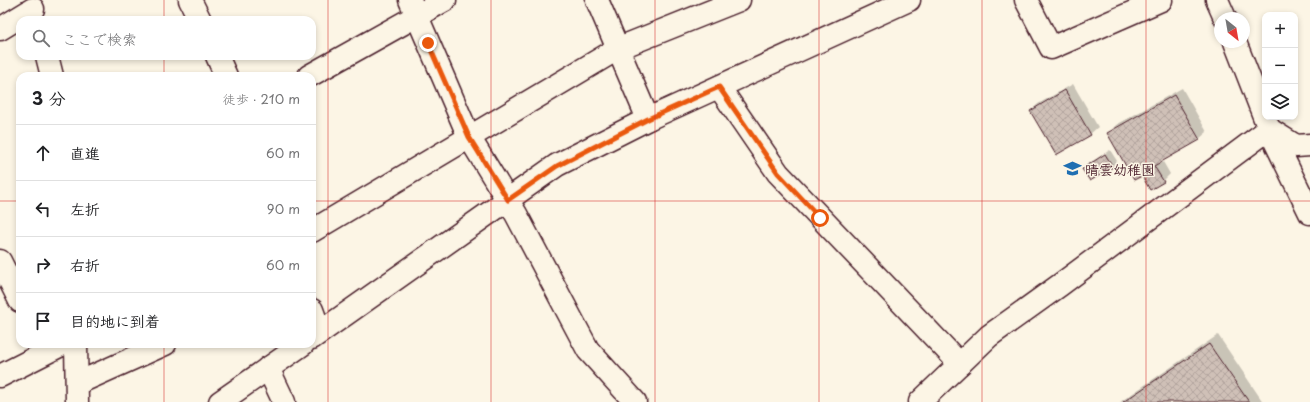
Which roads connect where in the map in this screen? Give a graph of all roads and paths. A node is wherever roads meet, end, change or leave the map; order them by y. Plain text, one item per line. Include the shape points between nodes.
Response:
1 (190, 0) edge
2 (445, 0) edge
3 (597, 0) edge
4 (739, 0) edge
5 (908, 0) edge
6 (1026, 0) edge
7 (1217, 0) edge
8 (1149, 2) edge
9 (886, 5) edge
10 (413, 8) edge
11 (34, 10) edge
12 (1222, 12) edge
13 (23, 16) edge
14 (198, 16) edge
15 (16, 20) edge
16 (0, 29) edge
17 (619, 48) junction
18 (1237, 48) edge
19 (48, 60) edge
20 (219, 60) edge
21 (51, 72) edge
22 (224, 72) edge
23 (315, 72) edge
24 (719, 87) junction
25 (648, 119) junction
26 (1269, 129) junction
27 (469, 137) junction
28 (1310, 145) edge
29 (508, 200) junction
30 (1310, 213) edge
31 (316, 229) edge
32 (0, 261) edge
33 (16, 293) edge
34 (316, 335) edge
35 (48, 348) edge
36 (76, 348) edge
37 (159, 348) edge
38 (297, 348) edge
39 (960, 364) junction
40 (268, 368) junction
41 (0, 376) edge
42 (77, 392) edge
43 (220, 402) edge
44 (284, 402) edge
45 (635, 402) edge
46 (920, 402) edge

1 - 14 street
2 - 10 street
3 - 17 street
4 - 17 street
5 - 9 street
6 - 8 street via 1051,48
7 - 12 street
9 - 24 street
10 - 23 street
10 - 27 street
11 - 13 street
15 - 16 street
17 - 25 street
17 - 27 street
18 - 26 street
19 - 21 street
20 - 22 street
24 - 25 street
24 - 39 street via 778,173
25 - 29 street via 557,166
26 - 28 street via 1296,146
26 - 30 street
26 - 39 street via 989,336
27 - 29 street
27 - 31 street
29 - 34 street
29 - 45 street via 588,350
32 - 33 street
35 - 41 street
36 - 42 street
37 - 42 street
38 - 40 street
39 - 46 street
40 - 43 street
40 - 44 street

